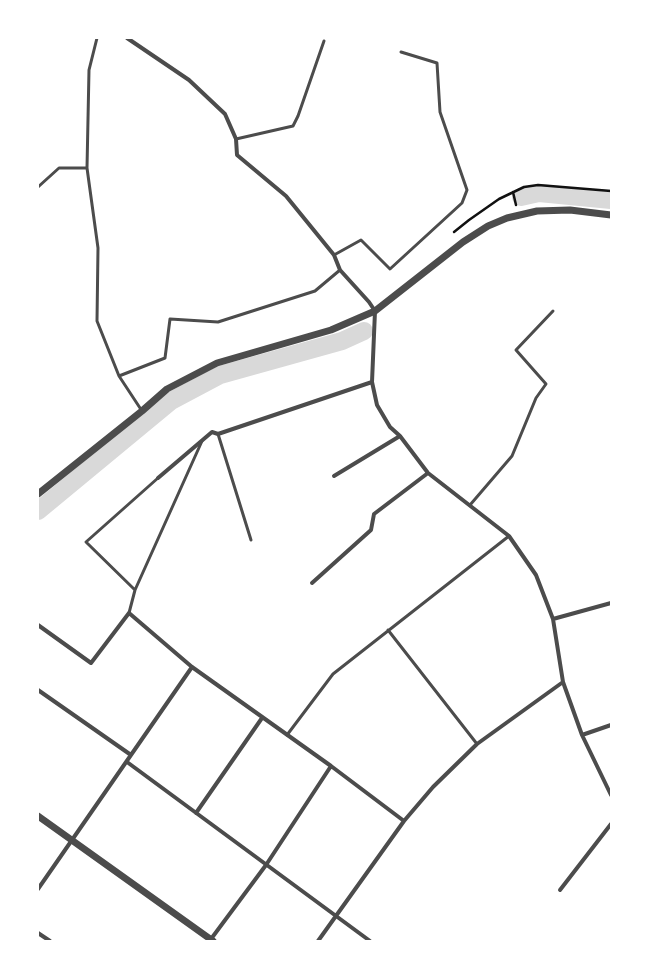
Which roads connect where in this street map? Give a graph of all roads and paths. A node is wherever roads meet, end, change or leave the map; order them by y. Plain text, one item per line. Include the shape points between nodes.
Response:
1 (97, 38) edge
2 (127, 38) edge
3 (324, 40) dead end
4 (402, 52) dead end
5 (236, 139) junction
6 (87, 168) junction
7 (38, 187) edge
8 (611, 215) edge
9 (334, 255) junction
10 (340, 270) junction
11 (375, 311) junction
12 (553, 311) dead end
13 (119, 376) junction
14 (372, 382) junction
15 (142, 411) junction
16 (218, 434) junction
17 (400, 436) junction
18 (203, 440) junction
19 (428, 473) junction
20 (334, 476) dead end
21 (158, 478) joint
22 (38, 494) edge
23 (470, 505) junction
24 (509, 536) junction
25 (251, 540) dead end
26 (312, 583) dead end
27 (135, 590) junction
28 (611, 603) edge
29 (129, 613) junction
30 (553, 619) junction
31 (38, 625) edge
32 (388, 630) junction
33 (192, 667) junction
34 (563, 682) junction
35 (38, 690) edge
36 (262, 718) junction
37 (611, 725) edge
38 (287, 735) junction
39 (582, 735) junction
40 (477, 744) junction
41 (131, 755) junction
42 (127, 762) junction
43 (331, 766) junction
44 (611, 795) edge
45 (196, 813) junction
46 (38, 816) edge
47 (404, 821) junction
48 (611, 824) edge
49 (71, 840) junction
50 (266, 865) junction
51 (38, 889) edge
52 (560, 890) dead end
53 (336, 916) junction
54 (38, 933) edge
55 (212, 940) edge
56 (50, 941) edge
57 (318, 941) edge
58 (370, 941) edge

1 - 6 lane via 89,70
2 - 5 street via 189,80 225,114
3 - 5 lane via 293,126
4 - 9 lane via 437,63 440,112 467,190 462,203 390,269 361,240
5 - 9 street via 237,155 286,196
6 - 7 lane via 59,168
6 - 13 lane via 98,248 97,321
8 - 11 street via 570,210 537,211 507,218 488,226 463,242
9 - 10 street
10 - 11 street
10 - 13 lane via 315,291 218,322 170,319 165,358
11 - 14 street
11 - 15 street via 331,330 217,362 167,389
12 - 23 lane via 516,350 546,384 536,398 512,456
13 - 15 lane
14 - 16 street
14 - 17 street via 377,405 390,427
15 - 22 street
16 - 18 street via 212,432
16 - 25 lane
17 - 19 street
17 - 20 street
18 - 21 street
18 - 27 lane
19 - 23 street
19 - 26 street via 374,514 371,530
21 - 27 lane via 86,542
23 - 24 street
24 - 30 street via 536,575
24 - 32 lane
27 - 29 lane
28 - 30 street
29 - 31 street via 91,663
29 - 33 street
30 - 34 street
32 - 38 lane via 333,674
32 - 40 lane
33 - 36 street
33 - 41 street
34 - 39 street
34 - 40 street
35 - 41 street
36 - 38 street
36 - 45 street
37 - 39 street
38 - 43 street
39 - 44 street
40 - 47 street via 433,787
41 - 42 street
42 - 45 street
42 - 49 street
43 - 47 street
43 - 50 street
45 - 50 street
46 - 49 street
47 - 53 street
48 - 52 street
49 - 51 street
49 - 55 street
50 - 53 street
50 - 55 street
53 - 57 street
53 - 58 street
54 - 56 street

